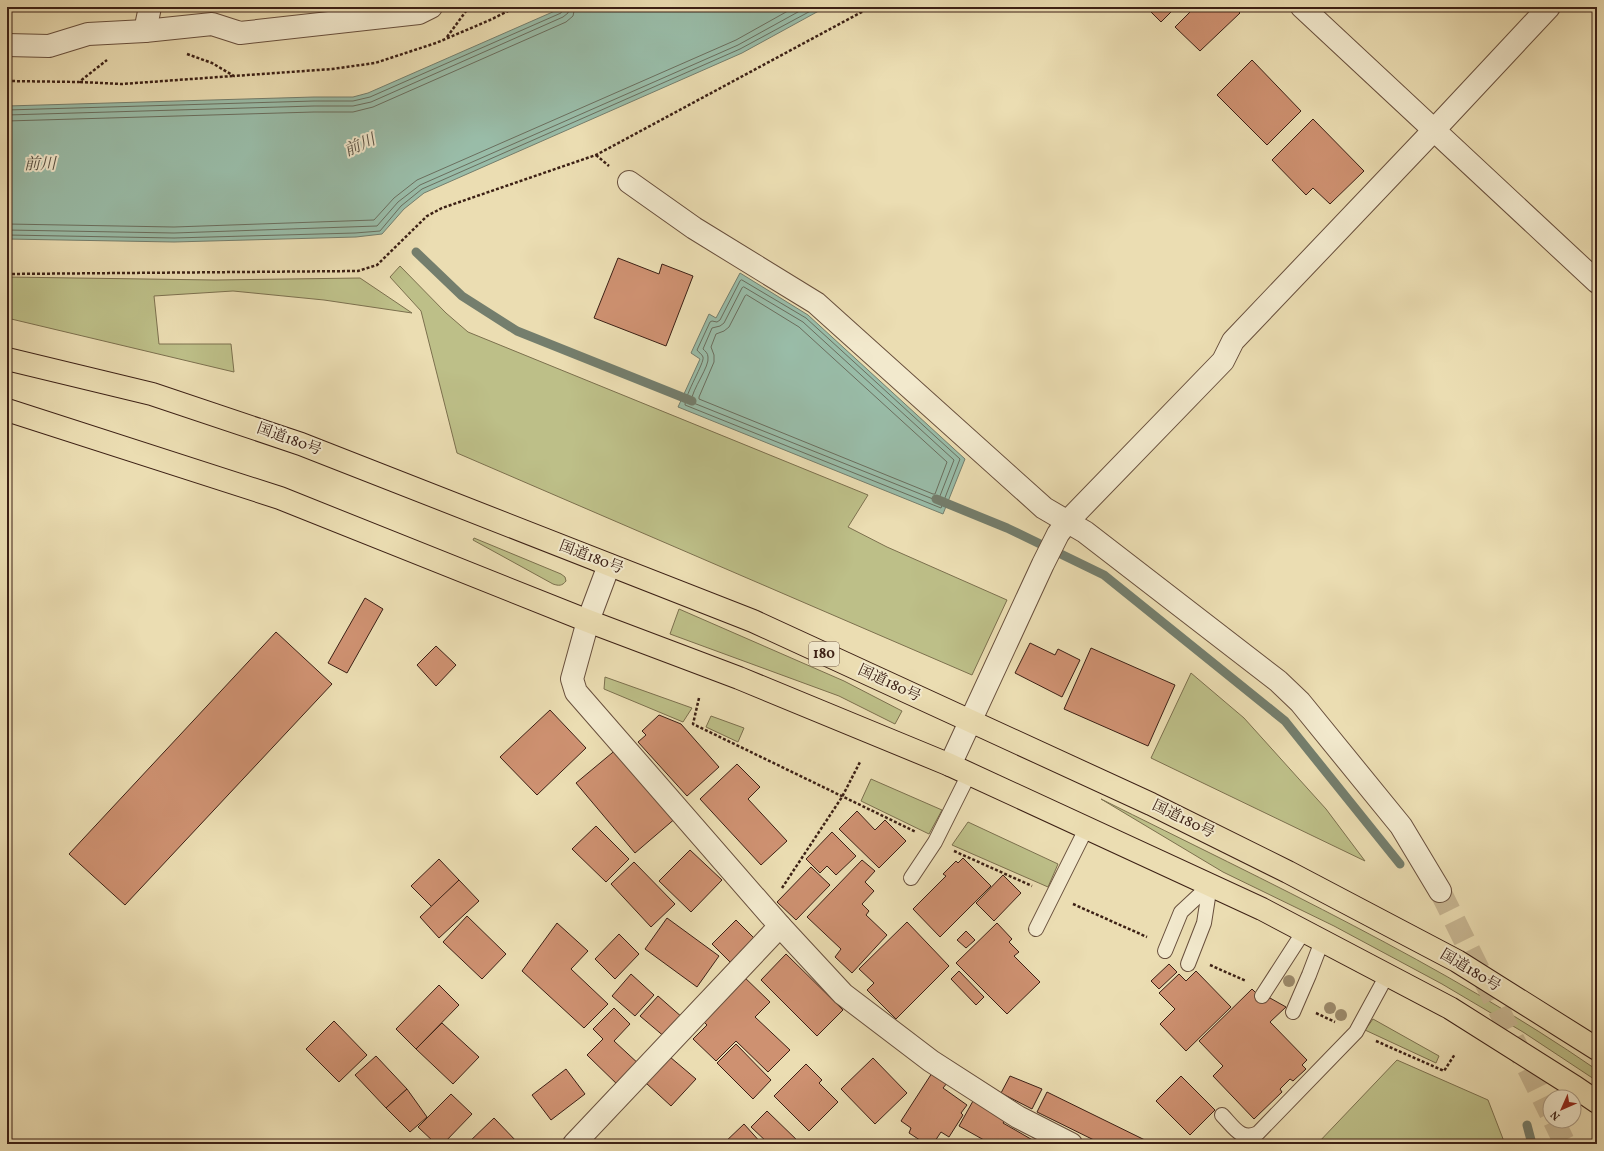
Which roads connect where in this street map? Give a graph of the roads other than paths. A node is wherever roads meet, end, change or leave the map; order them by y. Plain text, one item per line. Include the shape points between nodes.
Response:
1 (150, 7) edge
2 (432, 7) edge
3 (1302, 7) edge
4 (1549, 7) edge
5 (145, 31) junction
6 (7, 45) edge
7 (1434, 130) junction
8 (629, 182) dead end
9 (1597, 282) edge
10 (7, 359) edge
11 (7, 410) edge
12 (1062, 528) junction
13 (609, 565) junction
14 (588, 622) junction
15 (970, 721) junction
16 (960, 769) junction
17 (1087, 827) junction
18 (910, 878) dead end
19 (1210, 885) junction
20 (1440, 891) tunnel mouth
21 (780, 926) junction
22 (1036, 929) dead end
23 (1313, 936) junction
24 (1165, 951) dead end
25 (1188, 964) dead end
26 (1387, 975) junction
27 (1262, 996) dead end
28 (1293, 1012) dead end
29 (1597, 1049) edge
30 (1597, 1102) edge
31 (1222, 1115) dead end
32 (574, 1144) edge
33 (1071, 1144) edge

1 - 5 street
2 - 5 street via 419,13 240,33 212,24
3 - 7 street
4 - 7 street
5 - 6 street via 88,34 49,46
7 - 9 street
7 - 12 street via 1233,341 1223,361
8 - 12 street via 694,228 816,303 1044,508
10 - 13 highway, 国道180号 / 180 via 152,394 301,444
11 - 14 highway via 280,498
12 - 15 street
12 - 20 street via 1085,532 1249,658 1300,702 1401,826
13 - 14 street
13 - 15 highway, 国道180号 / 180 via 753,621
14 - 16 highway via 739,678
14 - 21 street via 572,679 576,692
15 - 16 street
15 - 29 highway, 国道180号 / 180 via 1150,804 1295,876 1457,962
16 - 17 highway
16 - 18 lane via 935,842
17 - 19 highway
17 - 22 lane
19 - 23 highway
19 - 24 lane via 1181,912
19 - 25 lane via 1204,923
21 - 32 street
21 - 33 street via 843,994 931,1061 1018,1117
23 - 26 highway
23 - 27 lane via 1283,961
23 - 28 lane via 1309,975
26 - 30 highway via 1450,1008
26 - 31 lane via 1356,1032 1258,1133 1243,1136

